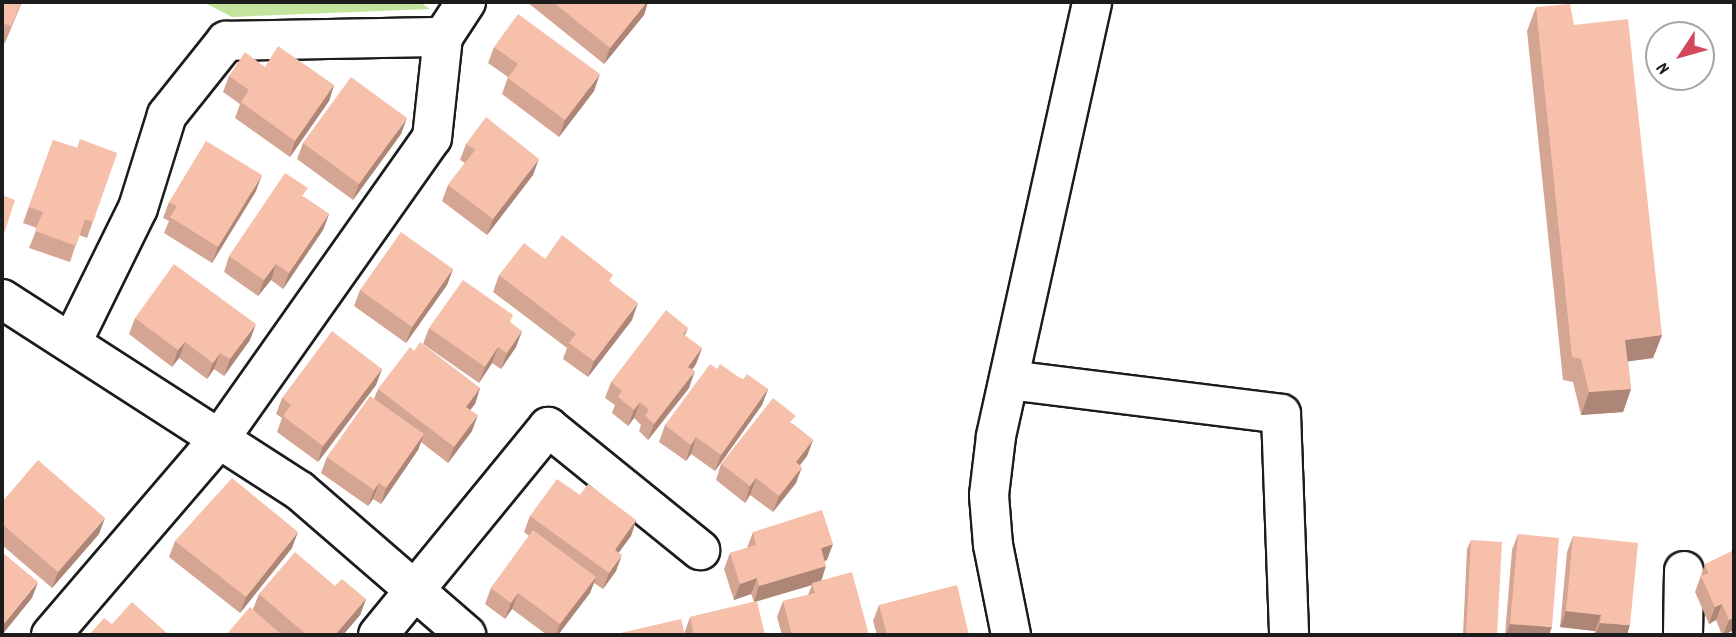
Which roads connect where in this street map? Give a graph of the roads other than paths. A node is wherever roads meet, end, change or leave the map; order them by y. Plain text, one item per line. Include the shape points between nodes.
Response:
1 (466, 2) edge
2 (1092, 2) edge
3 (443, 37) junction
4 (2, 299) edge
5 (73, 340) junction
6 (1009, 380) junction
7 (220, 438) junction
8 (700, 550) dead end
9 (1684, 571) dead end
10 (414, 590) junction
11 (51, 635) edge
12 (378, 635) edge
13 (466, 635) edge
14 (1011, 635) edge
15 (1289, 635) edge
16 (1684, 635) edge

1 - 3 street
2 - 6 street
3 - 5 street via 226,41 167,115 138,208
3 - 7 street via 432,138
4 - 5 street
5 - 7 street
6 - 14 street via 989,495 993,545
6 - 15 street via 1281,414
7 - 10 street via 300,491
7 - 11 street
8 - 10 street via 548,427
9 - 16 street
10 - 12 street
10 - 13 street

